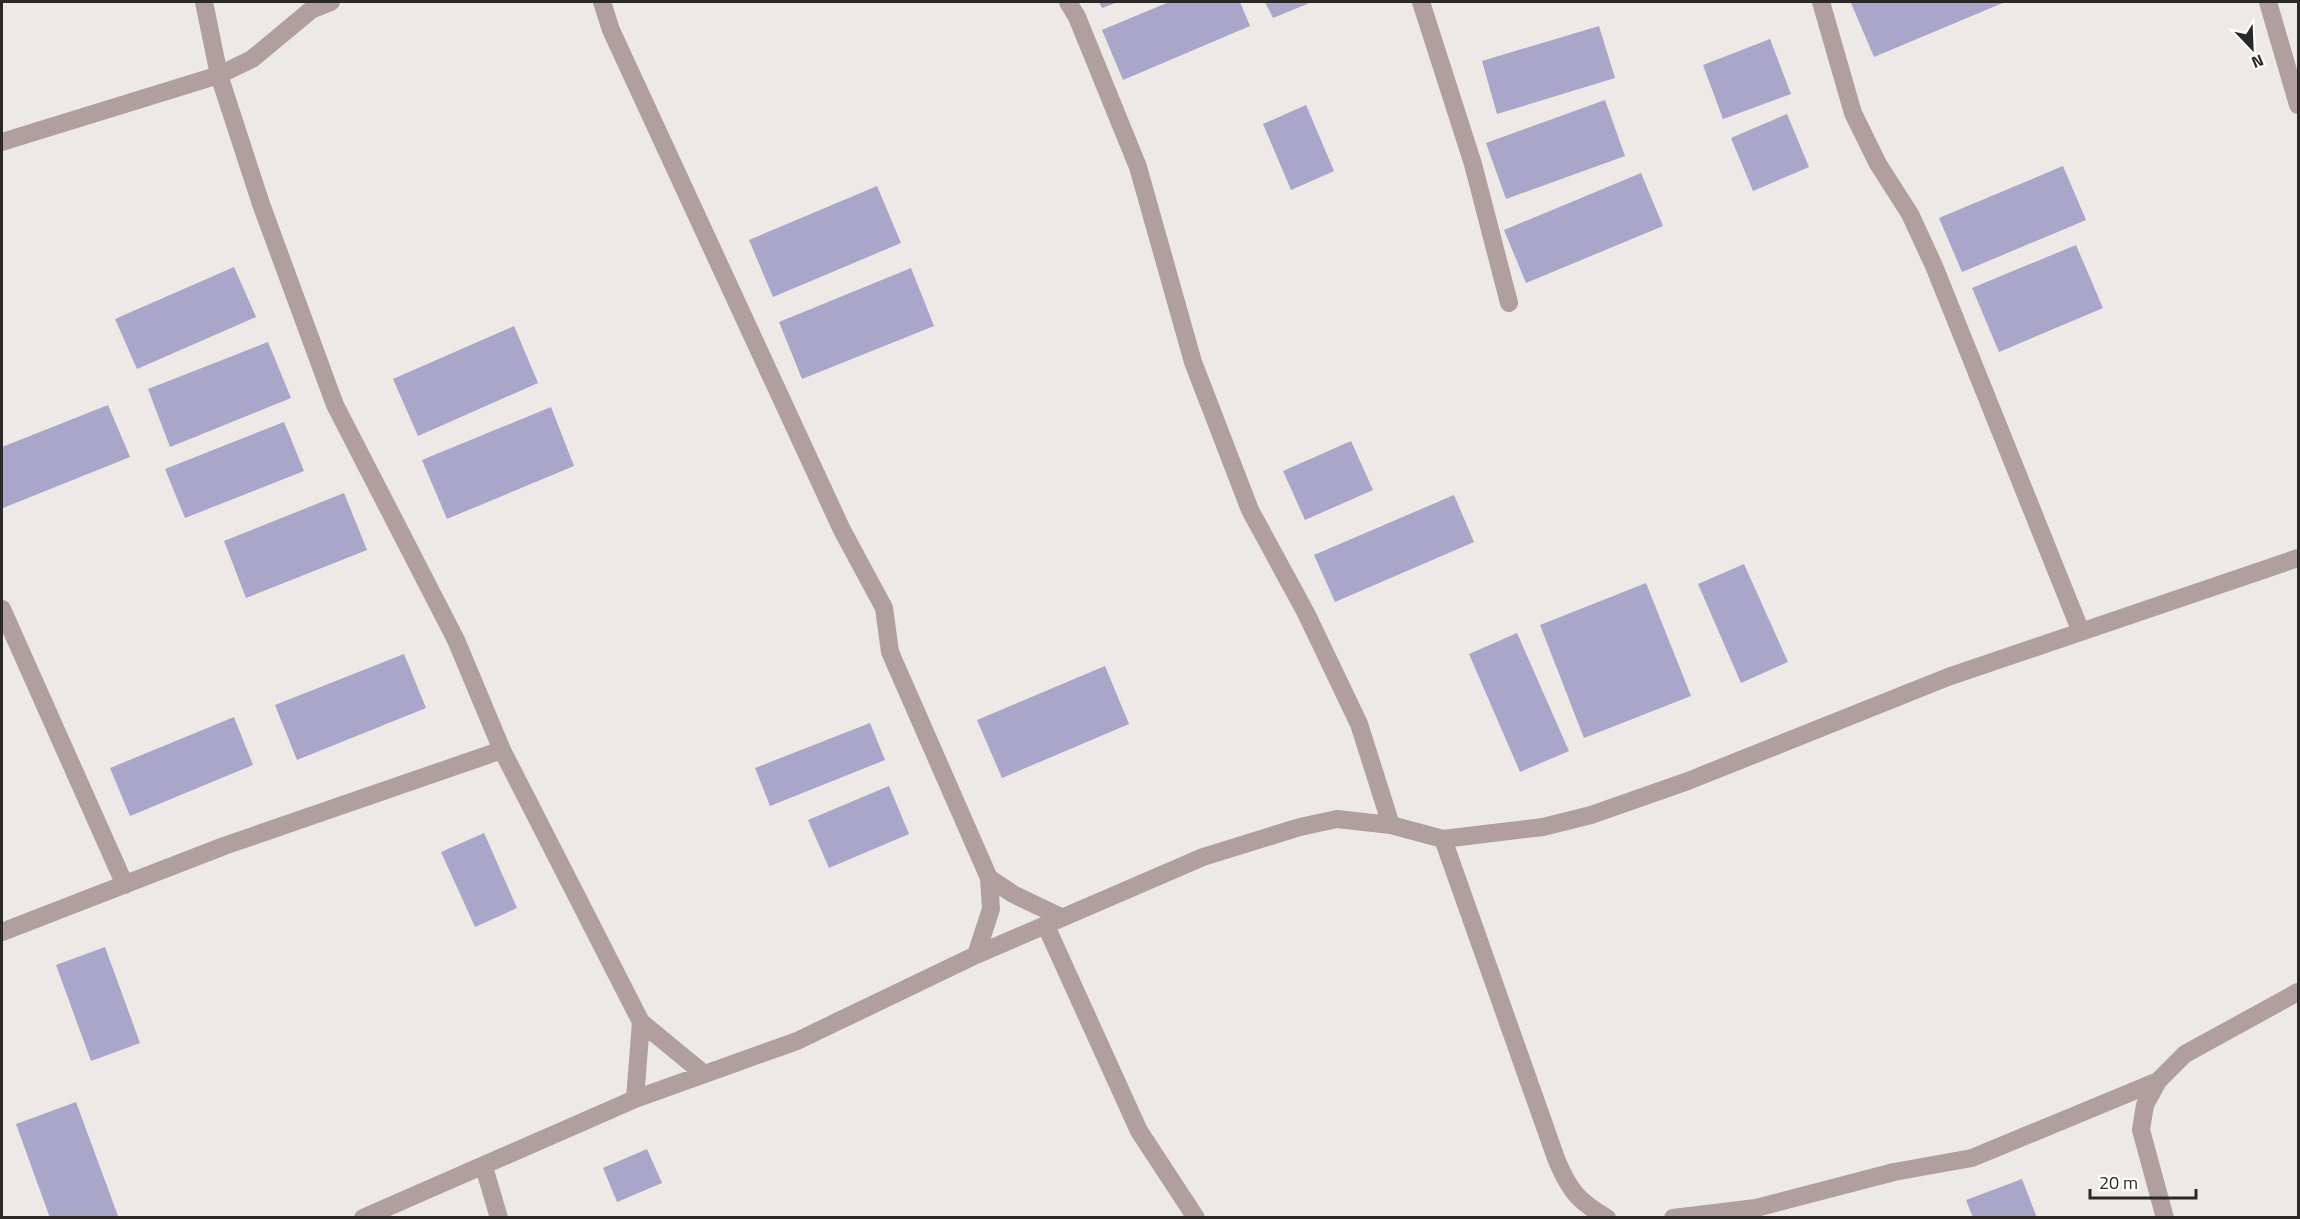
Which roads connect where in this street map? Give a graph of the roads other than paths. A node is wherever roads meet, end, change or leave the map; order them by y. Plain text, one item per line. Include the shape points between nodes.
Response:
1 (204, 2) edge
2 (331, 2) edge
3 (602, 2) edge
4 (1068, 2) edge
5 (1420, 2) edge
6 (1821, 2) edge
7 (2268, 2) edge
8 (219, 75) junction
9 (2298, 105) edge
10 (2, 142) edge
11 (1509, 303) dead end
12 (2298, 558) edge
13 (2, 609) edge
14 (2081, 632) junction
15 (502, 750) junction
16 (1391, 825) junction
17 (1443, 839) junction
18 (989, 878) junction
19 (125, 885) junction
20 (1053, 922) junction
21 (2, 932) edge
22 (976, 955) junction
23 (2298, 993) edge
24 (641, 1022) junction
25 (704, 1074) junction
26 (2158, 1081) junction
27 (635, 1099) junction
28 (484, 1167) junction
29 (363, 1218) edge
30 (499, 1218) edge
31 (1196, 1218) edge
32 (1607, 1218) edge
33 (1673, 1218) edge
34 (2165, 1218) edge

1 - 8 street
2 - 8 street via 311,10 252,59
3 - 18 street via 611,30 842,530 884,608 890,652
4 - 16 street via 1138,167 1193,362 1246,500 1359,724
5 - 11 street via 1473,164
6 - 14 street via 1853,113 1878,164 1910,214 1934,266
7 - 9 street
8 - 10 street
8 - 15 street via 261,204 335,405 456,640
12 - 14 street
13 - 19 street
14 - 17 street via 1948,677 1688,781 1591,815 1543,827
15 - 19 street via 224,846
15 - 24 street
16 - 17 street
16 - 20 street via 1337,819 1300,827 1203,857
17 - 32 street via 1557,1161 1569,1188 1585,1205
18 - 20 street
18 - 22 street via 991,909
19 - 21 street
20 - 22 street
20 - 31 street via 1139,1131
22 - 25 street via 797,1041
23 - 26 street via 2185,1054
24 - 25 street
24 - 27 street
25 - 27 street
26 - 33 street via 1972,1158 1894,1172 1755,1208
26 - 34 street via 2145,1105 2141,1130
27 - 28 street
28 - 29 street
28 - 30 street

